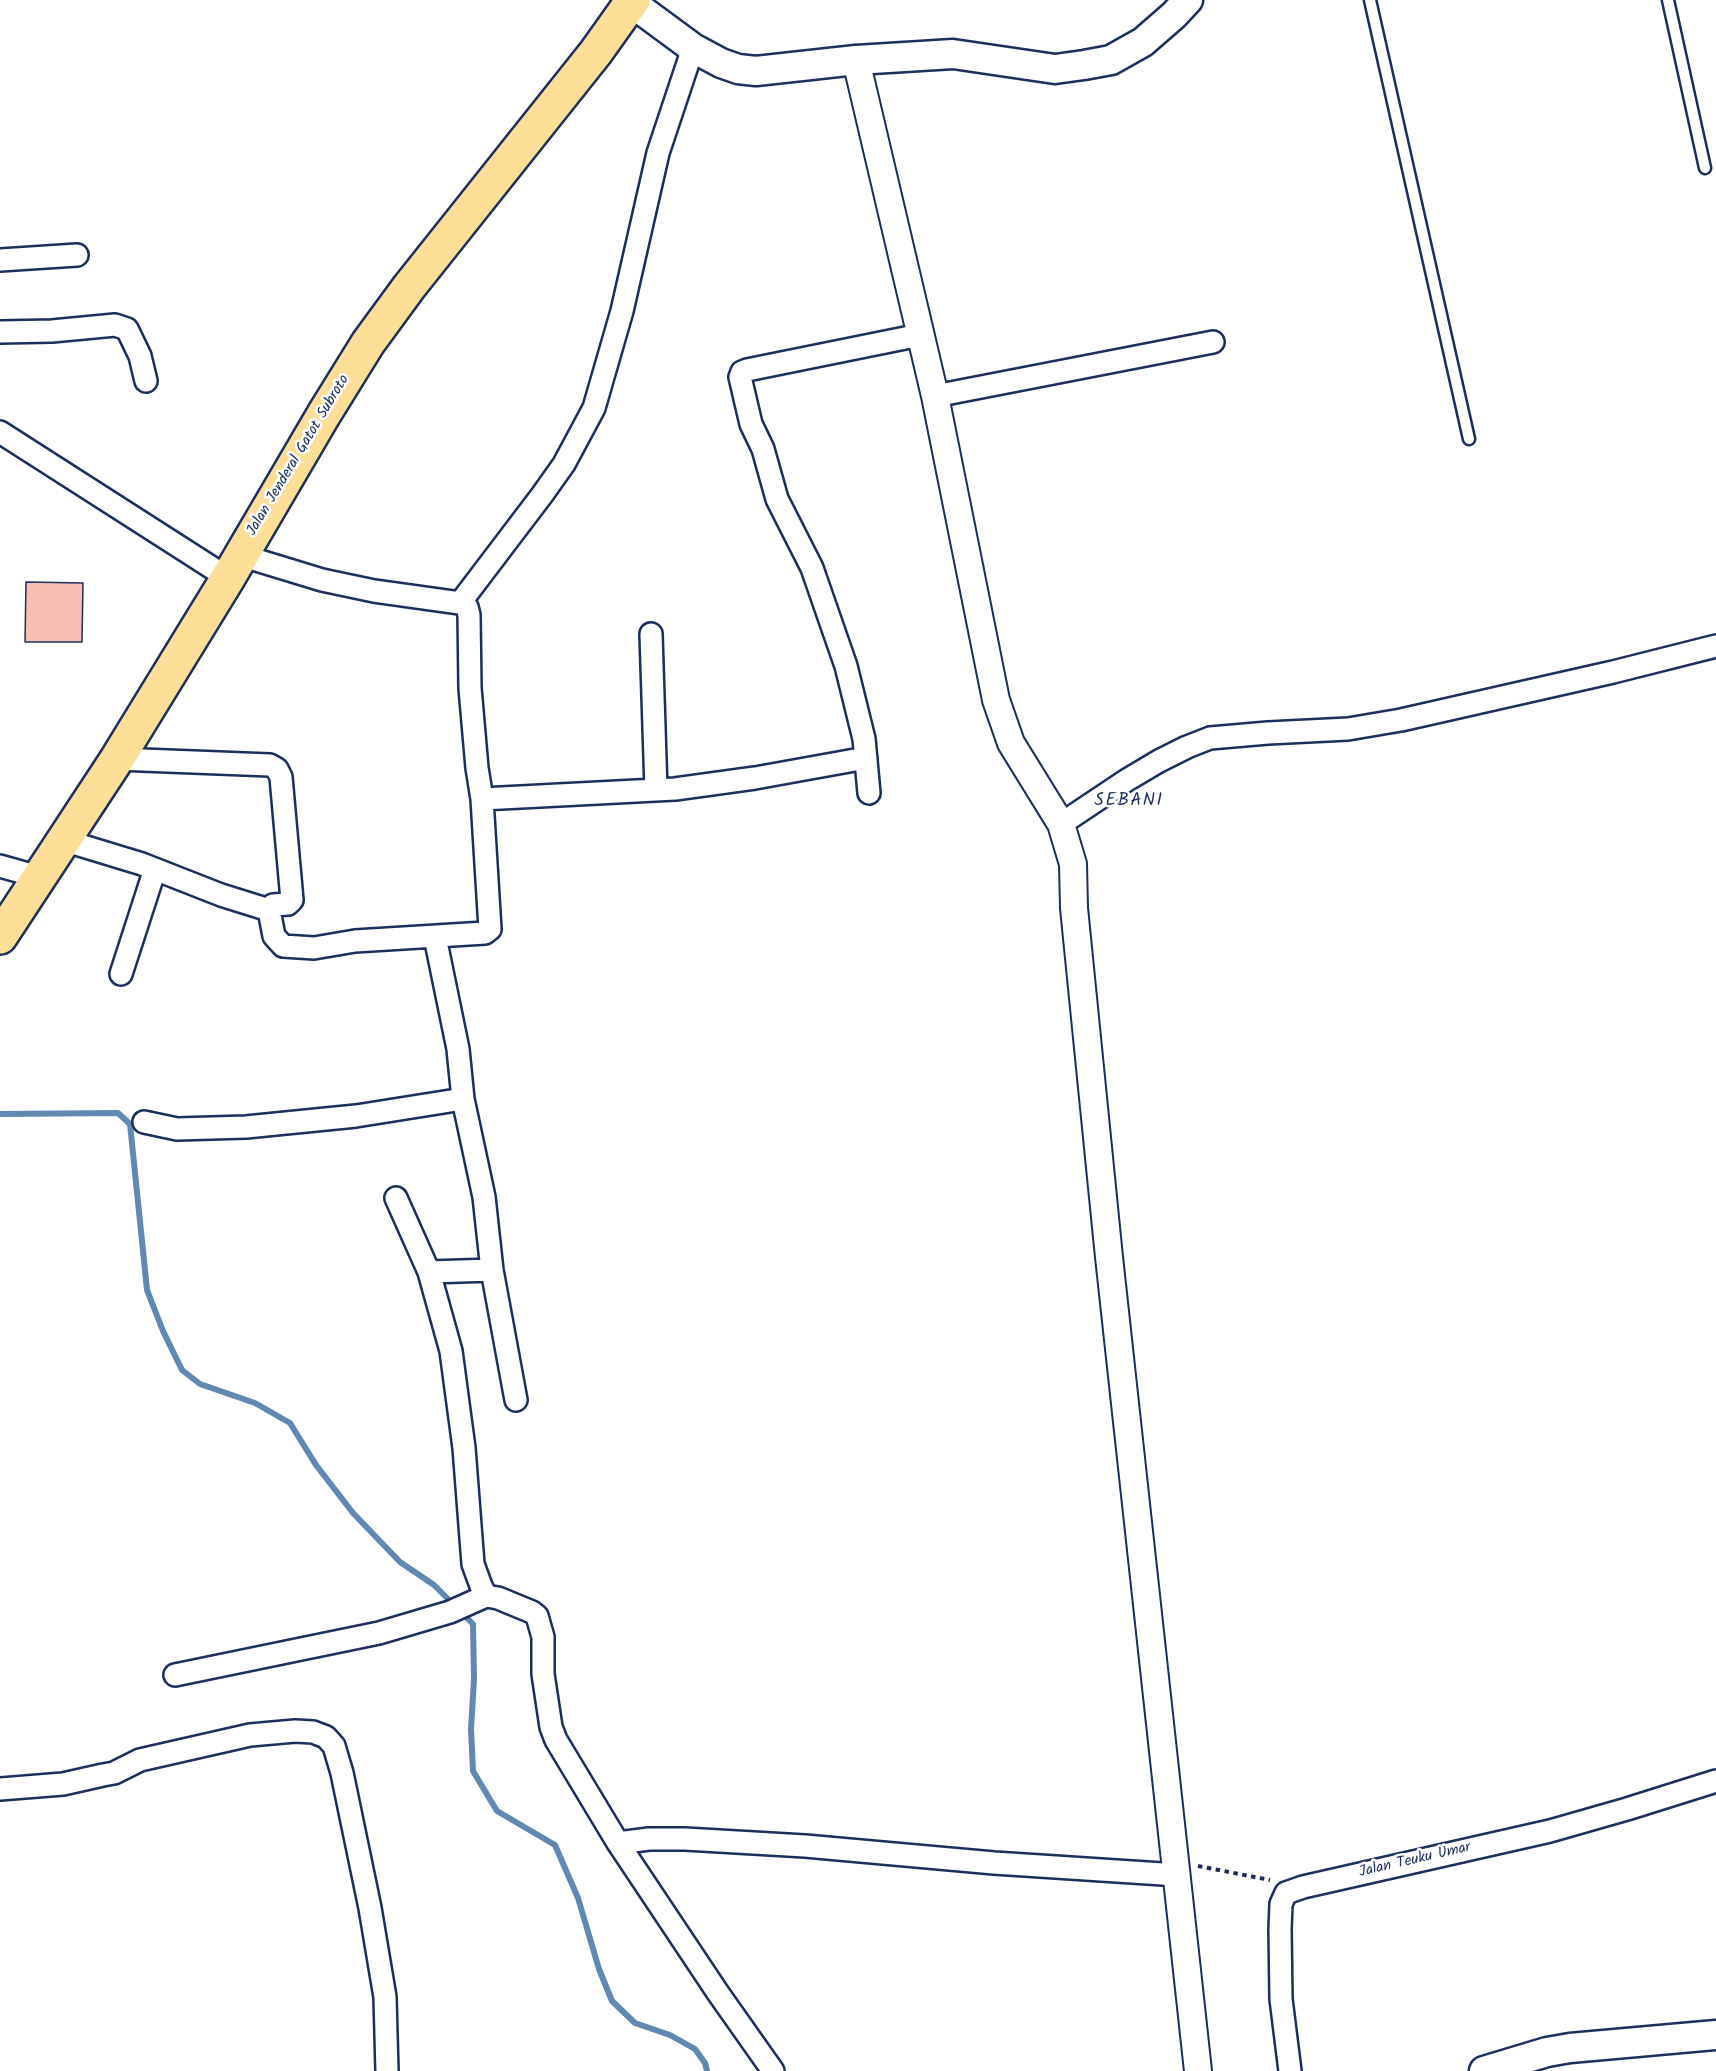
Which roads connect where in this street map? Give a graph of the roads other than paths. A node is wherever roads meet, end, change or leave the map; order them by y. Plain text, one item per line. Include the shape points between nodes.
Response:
1 (1188, 0) edge
2 (1370, 0) edge
3 (1668, 0) edge
4 (633, 1) edge
5 (693, 48) junction
6 (856, 60) junction
7 (1705, 168) dead end
8 (77, 255) dead end
9 (0, 260) edge
10 (0, 332) edge
11 (920, 334) junction
12 (1213, 342) dead end
13 (146, 381) dead end
14 (935, 396) junction
15 (0, 432) edge
16 (1469, 439) dead end
17 (234, 567) junction
18 (460, 603) junction
19 (651, 634) dead end
20 (1716, 646) edge
21 (866, 758) junction
22 (117, 759) junction
23 (656, 790) junction
24 (869, 793) dead end
25 (482, 799) junction
26 (1062, 824) junction
27 (63, 840) junction
28 (0, 866) edge
29 (155, 869) junction
30 (39, 877) junction
31 (268, 910) junction
32 (0, 937) edge
33 (435, 937) junction
34 (121, 974) dead end
35 (463, 1099) junction
36 (144, 1122) dead end
37 (396, 1198) dead end
38 (492, 1270) junction
39 (429, 1272) junction
40 (516, 1400) dead end
41 (480, 1598) junction
42 (175, 1675) dead end
43 (1716, 1781) edge
44 (0, 1789) edge
45 (618, 1843) junction
46 (1177, 1868) junction
47 (1716, 2035) edge
48 (387, 2071) edge
49 (773, 2071) edge
50 (1198, 2071) edge
51 (1290, 2071) edge
52 (1484, 2071) edge

1 - 6 main road via 1143,42 1111,60 1093,64 1055,69 953,54
2 - 16 lane
3 - 7 lane
4 - 5 main road
4 - 17 highway, Jalan Jenderal Gatot Subroto via 368,343
5 - 6 main road via 721,63 756,71
5 - 18 street via 658,153 622,311 594,408 564,464
6 - 11 street
8 - 9 street
10 - 13 street via 115,325 127,330 140,356
11 - 14 street
11 - 21 street via 747,370 740,377 751,424 763,449 777,499 812,568 846,666
12 - 14 street
14 - 26 street via 996,700 1011,743
15 - 17 street
17 - 18 street
17 - 22 highway, Jalan Jenderal Gatot Subroto
18 - 25 street via 470,615 471,688
19 - 23 street
20 - 26 street via 1401,720 1348,729 1210,738 1143,770
21 - 23 street
21 - 24 street
22 - 27 highway, Jalan Jenderal Gatot Subroto
22 - 31 street via 270,765 277,769 281,777 292,900
23 - 25 street
25 - 33 street via 490,929 485,933
26 - 46 street via 1073,864 1111,1281
27 - 29 street
27 - 30 highway, Jalan Jenderal Gatot Subroto
28 - 30 street
29 - 31 street
29 - 34 street
30 - 32 highway, Jalan Jenderal Gatot Subroto
31 - 33 street via 274,936 283,946 294,948
33 - 35 street via 458,1049
35 - 36 street via 356,1116 246,1127 177,1129
35 - 38 street via 484,1197
37 - 39 street
38 - 39 street
38 - 40 street
39 - 41 street via 451,1351
41 - 42 street via 450,1612 379,1633
41 - 45 street via 498,1598 537,1616 542,1628 543,1674 551,1727 564,1756
43 - 51 street, Jalan Teuku Umar via 1550,1831 1286,1893 1281,1904 1281,1999
44 - 48 street via 63,1784 114,1773 140,1760 250,1735 295,1731 326,1737 334,1746 342,1773 370,1908 385,1997
45 - 46 street via 685,1839 994,1863
45 - 49 street
46 - 50 street
47 - 52 main road via 1558,2050

